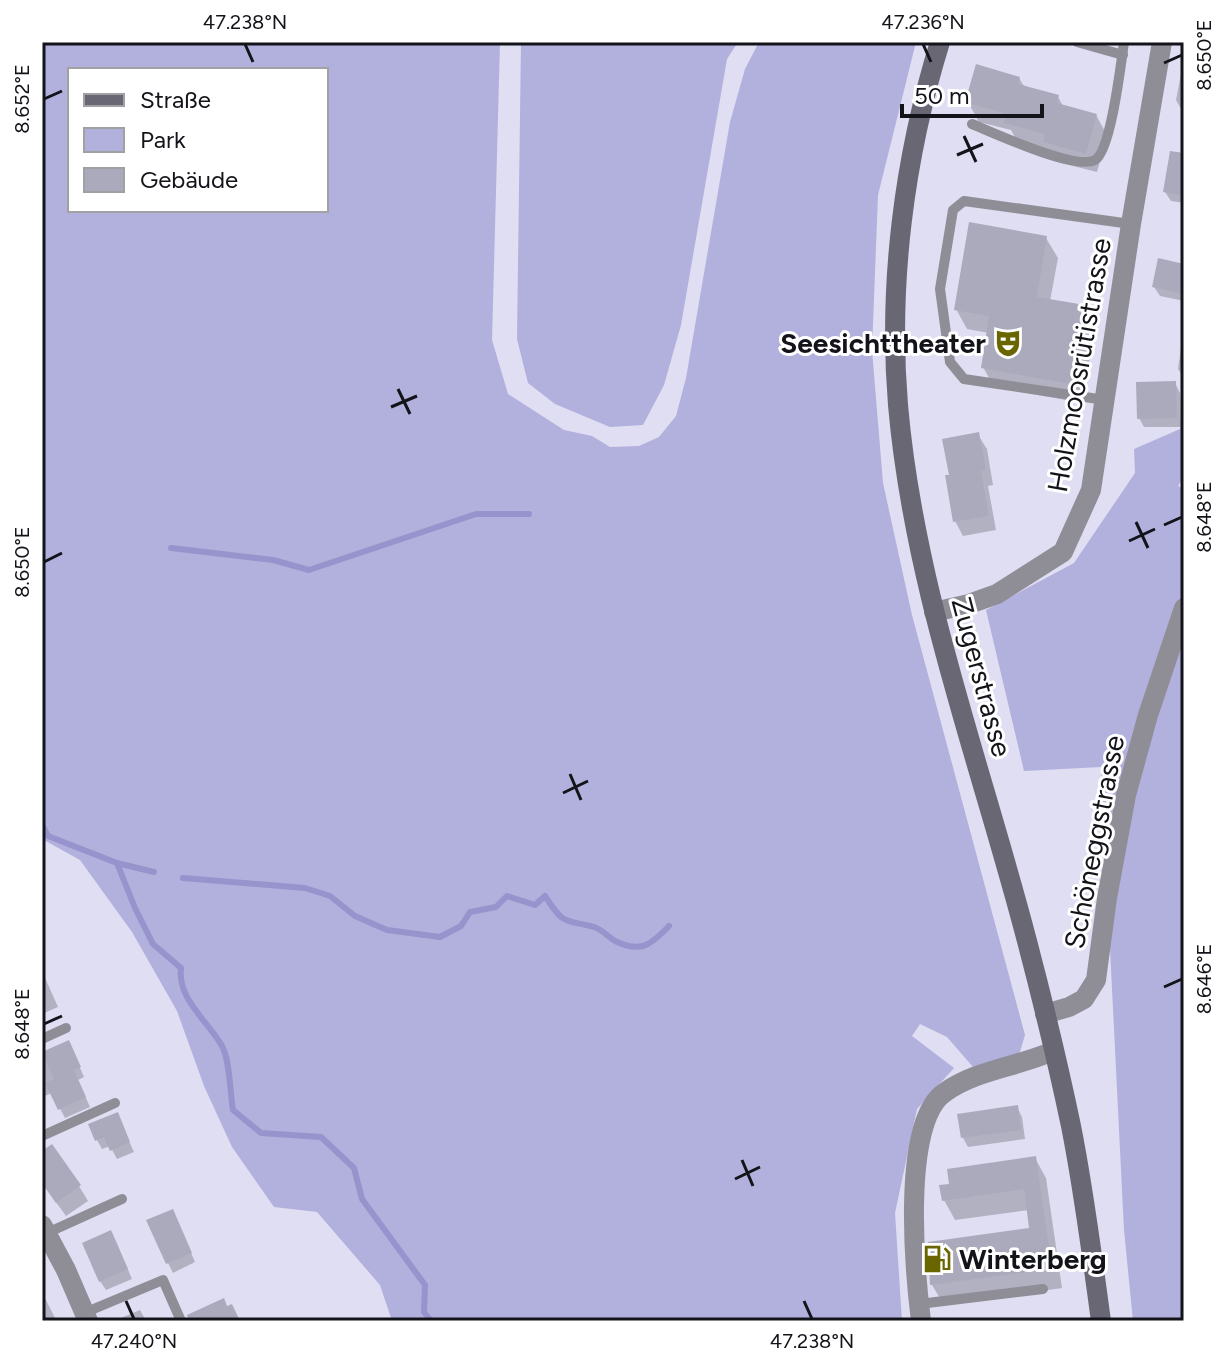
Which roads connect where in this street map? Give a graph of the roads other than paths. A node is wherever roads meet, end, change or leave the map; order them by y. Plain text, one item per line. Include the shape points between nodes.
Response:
1 (940, 42) edge
2 (1077, 42) edge
3 (1124, 42) edge
4 (1162, 42) edge
5 (1123, 55) junction
6 (972, 124) dead end
7 (1131, 224) junction
8 (1105, 400) junction
9 (1184, 608) edge
10 (934, 612) junction
11 (1045, 1014) junction
12 (66, 1028) dead end
13 (42, 1039) edge
14 (1053, 1051) junction
15 (115, 1103) dead end
16 (42, 1136) edge
17 (122, 1199) dead end
18 (45, 1229) edge
19 (1043, 1289) dead end
20 (920, 1312) edge
21 (86, 1317) edge
22 (181, 1321) edge
23 (1101, 1321) edge

1 - 10 main road, Zugerstrasse via 903,201 894,339 909,486
2 - 5 lane
3 - 5 lane
4 - 7 street, Holzmoosrütistrasse
5 - 6 lane via 1104,151 1096,160 1084,163 1036,150
7 - 8 street, Holzmoosrütistrasse
7 - 8 lane via 964,201 953,210 940,289 950,362 964,379
8 - 10 street, Holzmoosrütistrasse via 1091,490 1063,552 997,594
9 - 11 street, Schöneggstrasse via 1126,795 1096,980 1084,999
10 - 11 main road, Zugerstrasse
11 - 14 main road, Zugerstrasse
12 - 13 lane
14 - 20 street via 974,1077 943,1093 927,1115 914,1200
14 - 23 main road, Zugerstrasse via 1082,1186
15 - 16 lane
17 - 18 lane
18 - 21 street
19 - 20 lane
21 - 22 lane via 163,1280

